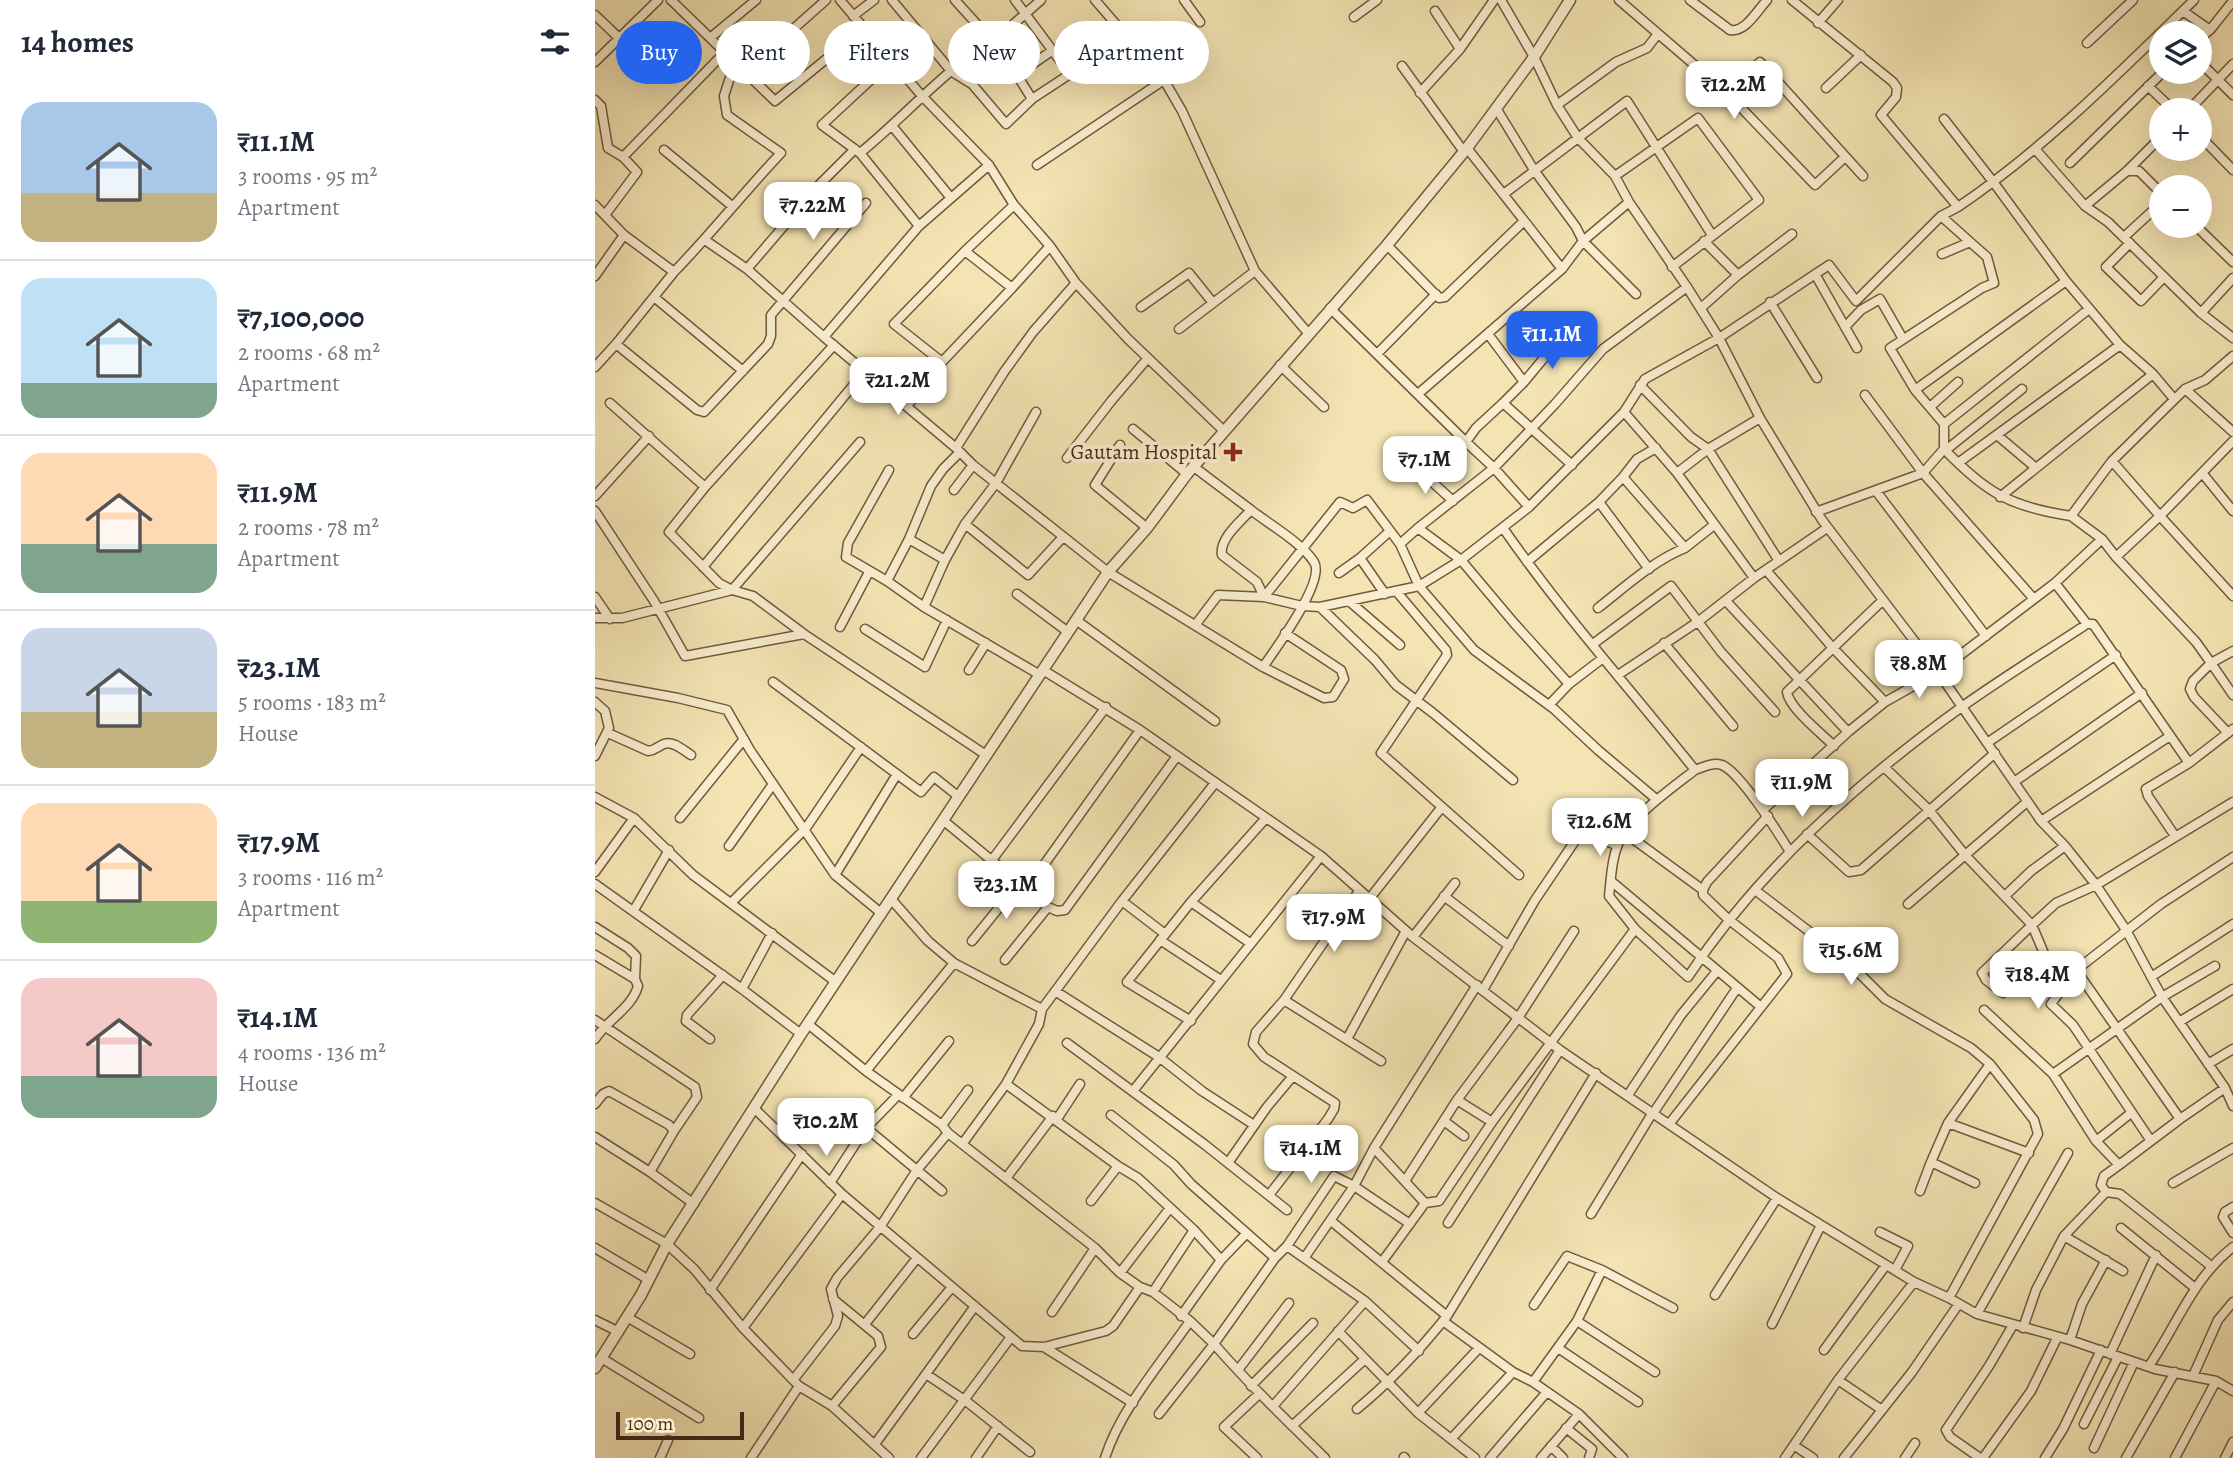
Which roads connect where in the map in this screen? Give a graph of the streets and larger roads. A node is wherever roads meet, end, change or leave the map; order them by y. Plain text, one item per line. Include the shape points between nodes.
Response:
1 (658, 0) edge
2 (671, 0) edge
3 (756, 0) edge
4 (826, 0) edge
5 (840, 0) edge
6 (874, 0) edge
7 (892, 0) edge
8 (955, 0) edge
9 (1014, 0) edge
10 (1041, 0) edge
11 (1095, 0) edge
12 (1184, 0) edge
13 (1377, 0) edge
14 (1494, 0) edge
15 (1501, 0) edge
16 (1570, 0) edge
17 (1619, 0) edge
18 (1691, 0) edge
19 (1767, 0) edge
20 (1792, 0) edge
21 (1837, 0) edge
22 (2133, 0) edge
23 (2194, 0) edge
24 (2233, 1) edge
25 (1700, 3) edge
26 (1435, 11) dead end
27 (2183, 11) junction
28 (1026, 13) junction
29 (595, 15) edge
30 (853, 16) junction
31 (1354, 17) dead end
32 (636, 21) edge
33 (802, 21) edge
34 (858, 21) edge
35 (974, 21) edge
36 (1017, 21) edge
37 (1112, 21) edge
38 (1199, 21) edge
39 (2197, 21) edge
40 (1818, 23) junction
41 (2212, 27) edge
42 (616, 35) edge
43 (1657, 35) junction
44 (710, 38) junction
45 (616, 41) edge
46 (2087, 43) dead end
47 (716, 44) edge
48 (1460, 49) junction
49 (1052, 50) junction
50 (1054, 53) edge
51 (1861, 55) junction
52 (1534, 57) junction
53 (716, 61) edge
54 (824, 61) edge
55 (595, 62) edge
56 (2233, 64) edge
57 (1402, 66) dead end
58 (948, 67) edge
59 (810, 73) edge
60 (948, 74) edge
61 (2212, 74) edge
62 (2219, 81) junction
63 (728, 84) edge
64 (757, 84) edge
65 (797, 84) edge
66 (866, 84) edge
67 (912, 84) edge
68 (972, 84) edge
69 (1055, 84) edge
70 (1158, 84) edge
71 (1166, 84) edge
72 (2148, 86) joint
73 (1826, 88) dead end
74 (1420, 93) junction
75 (1727, 93) junction
76 (2233, 95) edge
77 (922, 96) junction
78 (2160, 98) edge
79 (2201, 98) edge
80 (595, 100) edge
81 (1032, 100) junction
82 (1556, 106) junction
83 (1496, 108) junction
84 (1944, 119) dead end
85 (893, 127) junction
86 (1578, 138) junction
87 (1656, 146) junction
88 (2212, 148) edge
89 (2149, 149) edge
90 (664, 150) dead end
91 (1466, 150) junction
92 (2036, 150) junction
93 (857, 151) junction
94 (622, 157) junction
95 (1845, 157) junction
96 (2070, 163) dead end
97 (989, 165) junction
98 (1037, 165) dead end
99 (1534, 170) junction
100 (2233, 170) edge
101 (2127, 171) junction
102 (1615, 176) junction
103 (1863, 176) dead end
104 (2149, 181) edge
105 (1994, 183) junction
106 (1505, 193) junction
107 (951, 198) junction
108 (1629, 202) junction
109 (866, 203) dead end
110 (595, 205) edge
111 (1014, 205) junction
112 (732, 206) junction
113 (2085, 206) junction
114 (1958, 207) junction
115 (605, 215) junction
116 (1941, 216) junction
117 (2149, 216) edge
118 (1523, 222) junction
119 (919, 226) junction
120 (1792, 234) dead end
121 (624, 235) junction
122 (1713, 235) junction
123 (2208, 238) edge
124 (705, 240) junction
125 (2127, 240) junction
126 (1583, 241) junction
127 (1704, 241) junction
128 (1970, 242) junction
129 (1387, 245) junction
130 (1050, 246) junction
131 (965, 251) junction
132 (1942, 254) dead end
133 (2233, 262) edge
134 (1672, 267) junction
135 (747, 269) junction
136 (1562, 269) junction
137 (1255, 271) junction
138 (674, 272) junction
139 (1815, 274) junction
140 (1738, 275) junction
141 (595, 276) edge
142 (2164, 277) junction
143 (2233, 278) edge
144 (2066, 281) junction
145 (1076, 283) junction
146 (1687, 287) junction
147 (1012, 288) junction
148 (1436, 294) junction
149 (1636, 294) dead end
150 (654, 296) junction
151 (782, 300) junction
152 (1770, 302) junction
153 (1213, 303) junction
154 (1141, 307) dead end
155 (1330, 308) junction
156 (1701, 308) junction
157 (2089, 309) junction
158 (2201, 313) junction
159 (1578, 317) dead end
160 (1845, 327) junction
161 (1179, 329) dead end
162 (1308, 333) junction
163 (1488, 334) junction
164 (824, 337) junction
165 (1719, 338) junction
166 (2233, 338) edge
167 (1903, 340) junction
168 (616, 344) junction
169 (834, 345) junction
170 (2120, 345) junction
171 (1857, 348) dead end
172 (1377, 354) junction
173 (2233, 356) edge
174 (1148, 358) junction
175 (942, 362) junction
176 (1280, 365) junction
177 (595, 367) edge
178 (743, 371) junction
179 (865, 371) junction
180 (2154, 373) junction
181 (1817, 377) dead end
182 (1524, 382) junction
183 (1958, 382) dead end
184 (1640, 385) junction
185 (2022, 389) dead end
186 (2185, 389) junction
187 (1915, 390) junction
188 (1418, 394) junction
189 (1865, 395) dead end
190 (2174, 399) junction
191 (1503, 402) junction
192 (610, 403) dead end
193 (907, 406) junction
194 (1324, 407) dead end
195 (1930, 407) junction
196 (1037, 412) dead end
197 (1624, 412) junction
198 (1759, 418) junction
199 (1944, 424) junction
200 (1531, 427) junction
201 (1133, 429) dead end
202 (1224, 431) junction
203 (2233, 432) edge
204 (1997, 435) junction
205 (649, 436) junction
206 (860, 442) dead end
207 (1466, 442) junction
208 (2233, 442) edge
209 (1120, 445) dead end
210 (1656, 448) junction
211 (1708, 449) junction
212 (958, 450) junction
213 (1945, 450) junction
214 (1067, 458) dead end
215 (2112, 461) junction
216 (1958, 463) junction
217 (973, 465) junction
218 (1572, 465) junction
219 (1494, 468) junction
220 (2036, 468) junction
221 (1418, 469) dead end
222 (889, 470) dead end
223 (1191, 470) junction
224 (1677, 473) junction
225 (1923, 473) junction
226 (2203, 474) junction
227 (1623, 477) junction
228 (996, 483) junction
229 (705, 487) junction
230 (954, 489) dead end
231 (1876, 491) junction
232 (595, 496) edge
233 (2000, 497) junction
234 (1453, 501) junction
235 (1599, 502) junction
236 (1529, 507) junction
237 (1251, 510) junction
238 (2233, 510) edge
239 (595, 511) edge
240 (1817, 512) junction
241 (2071, 516) junction
242 (2160, 516) junction
243 (965, 524) junction
244 (1714, 525) junction
245 (1147, 528) junction
246 (1418, 528) junction
247 (1503, 528) junction
248 (1827, 528) junction
249 (1390, 531) junction
250 (1063, 537) junction
251 (2102, 539) junction
252 (909, 540) junction
253 (1400, 544) junction
254 (1685, 548) junction
255 (1303, 550) junction
256 (2116, 557) junction
257 (1360, 558) junction
258 (945, 560) junction
259 (1461, 560) junction
260 (1779, 561) junction
261 (1527, 562) junction
262 (703, 566) junction
263 (1649, 569) junction
264 (1766, 570) junction
265 (869, 572) junction
266 (1108, 572) junction
267 (1339, 573) dead end
268 (1753, 579) junction
269 (887, 581) junction
270 (2055, 583) junction
271 (1419, 586) junction
272 (732, 590) junction
273 (1396, 591) junction
274 (1017, 594) dead end
275 (1385, 594) junction
276 (2233, 596) edge
277 (595, 597) edge
278 (1264, 597) junction
279 (2033, 599) junction
280 (1883, 600) junction
281 (1349, 601) junction
282 (1726, 601) junction
283 (1302, 606) junction
284 (924, 607) junction
285 (1320, 607) junction
286 (1598, 608) dead end
287 (658, 609) junction
288 (595, 618) edge
289 (610, 619) junction
290 (947, 620) junction
291 (1076, 620) junction
292 (1699, 621) junction
293 (1196, 624) junction
294 (2087, 624) junction
295 (840, 627) dead end
296 (866, 629) dead end
297 (1068, 632) junction
298 (1285, 633) junction
299 (804, 634) junction
300 (1986, 636) junction
301 (986, 643) junction
302 (1664, 643) junction
303 (1593, 644) junction
304 (1400, 645) dead end
305 (1832, 647) junction
306 (2233, 651) edge
307 (2116, 655) junction
308 (1603, 658) junction
309 (2211, 663) junction
310 (1263, 667) junction
311 (969, 670) dead end
312 (1938, 672) junction
313 (1041, 673) junction
314 (1618, 675) junction
315 (1799, 678) junction
316 (772, 682) dead end
317 (595, 683) edge
318 (1569, 684) junction
319 (2142, 693) junction
320 (2233, 695) edge
321 (1416, 700) junction
322 (595, 702) edge
323 (1885, 702) junction
324 (1549, 705) junction
325 (1963, 706) junction
326 (1106, 708) junction
327 (1775, 712) dead end
328 (1215, 721) dead end
329 (1733, 726) dead end
330 (1140, 730) junction
331 (2230, 731) edge
332 (1848, 732) junction
333 (608, 733) junction
334 (2170, 736) junction
335 (744, 739) junction
336 (1987, 743) junction
337 (1834, 746) junction
338 (860, 747) junction
339 (1995, 753) junction
340 (691, 755) dead end
341 (986, 755) junction
342 (595, 756) edge
343 (1177, 756) junction
344 (2189, 762) junction
345 (1884, 767) junction
346 (1695, 770) junction
347 (897, 774) junction
348 (1513, 780) dead end
349 (2014, 782) junction
350 (1215, 783) junction
351 (773, 784) junction
352 (595, 797) edge
353 (959, 797) junction
354 (1656, 799) junction
355 (2027, 802) junction
356 (2233, 802) edge
357 (1441, 808) junction
358 (1929, 810) junction
359 (1765, 813) junction
360 (1266, 817) junction
361 (634, 818) junction
362 (680, 818) dead end
363 (944, 821) junction
364 (2041, 821) junction
365 (806, 828) junction
366 (1625, 833) junction
367 (1807, 834) junction
368 (2175, 836) junction
369 (729, 846) dead end
370 (1617, 846) junction
371 (2065, 846) junction
372 (669, 849) junction
373 (1790, 852) junction
374 (1965, 855) junction
375 (1321, 856) junction
376 (2233, 857) edge
377 (992, 860) junction
378 (595, 872) edge
379 (835, 875) junction
380 (1519, 875) dead end
381 (1611, 881) junction
382 (1019, 883) junction
383 (1455, 883) dead end
384 (595, 884) edge
385 (2096, 885) junction
386 (1026, 890) junction
387 (1703, 890) junction
388 (1755, 890) junction
389 (1359, 891) junction
390 (2006, 895) junction
391 (1444, 896) junction
392 (1370, 898) junction
393 (891, 899) junction
394 (1122, 901) junction
395 (732, 902) junction
396 (1191, 902) junction
397 (1908, 904) dead end
398 (1048, 907) junction
399 (634, 910) junction
400 (881, 913) junction
401 (1728, 919) junction
402 (2233, 923) edge
403 (2032, 925) junction
404 (595, 927) edge
405 (1635, 929) junction
406 (2126, 930) junction
407 (1574, 931) dead end
408 (772, 933) junction
409 (1410, 934) junction
410 (1163, 937) junction
411 (972, 942) dead end
412 (1250, 943) junction
413 (1509, 946) junction
414 (595, 955) edge
415 (1701, 956) junction
416 (1005, 960) dead end
417 (954, 963) junction
418 (2215, 966) dead end
419 (2076, 970) junction
420 (1717, 971) junction
421 (723, 975) junction
422 (2151, 977) junction
423 (635, 979) junction
424 (1221, 980) junction
425 (836, 982) junction
426 (1480, 987) junction
427 (1737, 988) junction
428 (742, 989) junction
429 (2059, 989) junction
430 (2233, 989) edge
431 (1055, 991) junction
432 (2003, 993) dead end
433 (2162, 997) junction
434 (1284, 1000) junction
435 (1761, 1007) junction
436 (1042, 1009) junction
437 (1984, 1010) dead end
438 (1518, 1018) junction
439 (595, 1020) edge
440 (1191, 1021) junction
441 (2179, 1022) junction
442 (808, 1024) junction
443 (603, 1026) junction
444 (2117, 1028) junction
445 (801, 1034) junction
446 (595, 1039) edge
447 (711, 1039) dead end
448 (1347, 1039) junction
449 (949, 1041) dead end
450 (1067, 1042) dead end
451 (1550, 1042) junction
452 (2090, 1049) junction
453 (2233, 1049) edge
454 (1560, 1050) junction
455 (1159, 1057) junction
456 (1381, 1061) dead end
457 (1990, 1064) junction
458 (2208, 1064) junction
459 (866, 1071) junction
460 (1596, 1073) junction
461 (2053, 1074) junction
462 (1293, 1076) junction
463 (1006, 1084) junction
464 (1080, 1084) dead end
465 (2225, 1088) junction
466 (968, 1090) dead end
467 (1133, 1091) junction
468 (1628, 1095) junction
469 (900, 1096) junction
470 (1457, 1100) junction
471 (595, 1104) edge
472 (2233, 1106) edge
473 (841, 1107) dead end
474 (754, 1108) junction
475 (1654, 1112) junction
476 (2131, 1113) junction
477 (1111, 1115) dead end
478 (1055, 1118) junction
479 (2180, 1119) junction
480 (1444, 1121) junction
481 (1492, 1122) junction
482 (1670, 1123) junction
483 (1948, 1123) junction
484 (942, 1125) junction
485 (1254, 1125) junction
486 (866, 1129) junction
487 (674, 1131) junction
488 (948, 1133) junction
489 (1464, 1136) dead end
490 (595, 1137) edge
491 (2096, 1141) junction
492 (2151, 1141) junction
493 (963, 1143) junction
494 (1374, 1148) junction
495 (2233, 1148) edge
496 (2029, 1153) junction
497 (2069, 1153) dead end
498 (802, 1154) junction
499 (1931, 1162) junction
500 (1228, 1163) junction
501 (2119, 1165) junction
502 (1118, 1166) junction
503 (917, 1170) junction
504 (650, 1171) junction
505 (1007, 1177) junction
506 (1405, 1181) junction
507 (830, 1183) junction
508 (1975, 1183) dead end
509 (2173, 1183) dead end
510 (1354, 1186) junction
511 (942, 1191) dead end
512 (1920, 1191) dead end
513 (2106, 1192) junction
514 (842, 1194) junction
515 (1269, 1195) junction
516 (1777, 1198) junction
517 (1091, 1201) dead end
518 (595, 1203) edge
519 (1426, 1203) junction
520 (694, 1204) junction
521 (1170, 1208) junction
522 (2233, 1208) edge
523 (1287, 1210) dead end
524 (1591, 1214) dead end
525 (1331, 1221) junction
526 (1448, 1223) dead end
527 (1410, 1224) junction
528 (1821, 1225) junction
529 (880, 1227) junction
530 (2121, 1228) dead end
531 (1194, 1230) junction
532 (1880, 1232) dead end
533 (2233, 1233) edge
534 (1246, 1234) junction
535 (2064, 1236) junction
536 (667, 1244) junction
537 (1287, 1245) junction
538 (2233, 1247) edge
539 (595, 1248) edge
540 (1095, 1248) junction
541 (2156, 1255) junction
542 (1305, 1257) junction
543 (917, 1258) junction
544 (1275, 1258) junction
545 (1221, 1261) junction
546 (2106, 1261) junction
547 (1382, 1262) junction
548 (1886, 1265) junction
549 (2211, 1266) junction
550 (1602, 1270) junction
551 (1895, 1270) junction
552 (2123, 1271) dead end
553 (1120, 1273) junction
554 (649, 1280) junction
555 (1914, 1282) junction
556 (952, 1287) junction
557 (1140, 1287) junction
558 (2195, 1288) junction
559 (710, 1290) junction
560 (1153, 1292) junction
561 (1715, 1295) dead end
562 (832, 1298) junction
563 (1949, 1298) junction
564 (1364, 1301) junction
565 (2233, 1302) edge
566 (1289, 1303) dead end
567 (1534, 1305) dead end
568 (1958, 1305) junction
569 (975, 1306) junction
570 (1673, 1308) dead end
571 (1052, 1312) dead end
572 (1977, 1314) junction
573 (1181, 1316) junction
574 (627, 1317) junction
575 (1445, 1319) junction
576 (595, 1320) edge
577 (1190, 1321) junction
578 (1577, 1321) junction
579 (1313, 1323) dead end
580 (865, 1324) junction
581 (1772, 1324) dead end
582 (2013, 1325) junction
583 (743, 1328) junction
584 (2024, 1328) junction
585 (1338, 1331) junction
586 (619, 1332) junction
587 (913, 1334) dead end
588 (1011, 1337) junction
589 (2057, 1338) junction
590 (2070, 1340) junction
591 (1213, 1344) junction
592 (1044, 1347) junction
593 (1479, 1348) junction
594 (1558, 1348) junction
595 (1824, 1350) dead end
596 (1419, 1351) junction
597 (690, 1354) dead end
598 (2109, 1354) junction
599 (603, 1359) junction
600 (1365, 1359) junction
601 (2134, 1362) junction
602 (2149, 1366) junction
603 (595, 1368) edge
604 (1238, 1370) junction
605 (2175, 1371) junction
606 (1513, 1372) junction
607 (1655, 1372) dead end
608 (926, 1374) junction
609 (2193, 1376) junction
610 (1838, 1380) junction
611 (2216, 1381) junction
612 (797, 1382) junction
613 (1533, 1382) junction
614 (1388, 1384) junction
615 (1251, 1386) junction
616 (2233, 1391) edge
617 (1546, 1393) junction
618 (1259, 1394) junction
619 (966, 1401) junction
620 (1638, 1402) dead end
621 (1133, 1403) junction
622 (1274, 1405) junction
623 (832, 1406) junction
624 (1357, 1409) dead end
625 (1882, 1409) junction
626 (1418, 1413) junction
627 (1159, 1414) dead end
628 (1579, 1414) junction
629 (699, 1418) dead end
630 (2084, 1424) dead end
631 (998, 1426) junction
632 (1292, 1426) junction
633 (1566, 1428) junction
634 (1452, 1438) junction
635 (668, 1440) dead end
636 (2233, 1441) edge
637 (1915, 1443) dead end
638 (875, 1444) junction
639 (1551, 1446) junction
640 (1795, 1446) junction
641 (2094, 1448) dead end
642 (1030, 1452) dead end
643 (660, 1458) edge
644 (751, 1458) edge
645 (889, 1458) edge
646 (921, 1458) edge
647 (976, 1458) edge
648 (1105, 1458) edge
649 (1257, 1458) edge
650 (1325, 1458) edge
651 (1475, 1458) edge
652 (1490, 1458) edge
653 (1541, 1458) edge
654 (1563, 1458) edge
655 (1589, 1458) edge
656 (1623, 1458) edge
657 (1785, 1458) edge
658 (1813, 1458) edge
659 (1844, 1458) edge
660 (1905, 1458) edge
661 (1982, 1458) edge
662 (2045, 1458) edge
663 (2126, 1458) edge
664 (2175, 1458) edge
665 (2225, 1458) edge

1 - 32 street
2 - 44 street
3 - 44 street
4 - 33 street
5 - 30 street
6 - 30 street
7 - 58 street
8 - 35 street
9 - 28 street
10 - 28 street
11 - 37 street
12 - 38 street
13 - 31 street
14 - 48 street
15 - 52 street
16 - 52 street
17 - 43 street
18 - 25 street
19 - 25 street via 1736,31
20 - 40 street
21 - 40 street
22 - 46 street
23 - 27 street
24 - 41 street
26 - 48 street
27 - 39 street
27 - 92 street
28 - 36 street
28 - 49 street
29 - 42 street
30 - 34 street
40 - 51 street
43 - 75 street
43 - 82 street via 1647,48 1616,62
44 - 47 street
45 - 55 street
48 - 74 street
49 - 50 street
49 - 81 street via 1017,75
51 - 73 street
51 - 114 street via 1897,88 1896,97 1881,116
52 - 82 street
52 - 83 street
53 - 94 street
54 - 59 street
56 - 62 street
57 - 74 street
60 - 77 street
61 - 62 street
62 - 76 street
62 - 79 street
63 - 112 street via 724,96 727,115 781,153
64 - 65 street via 775,102
66 - 93 street via 822,125
67 - 77 street
68 - 81 street via 1006,124
69 - 81 street
70 - 98 street
71 - 137 street
72 - 78 street
72 - 96 street
74 - 91 street
75 - 95 street via 1815,185
75 - 95 street via 1760,62
77 - 85 street
77 - 97 street
80 - 94 street via 601,106 608,148
82 - 86 street
83 - 91 street
83 - 99 street
84 - 105 street
85 - 93 street
85 - 107 street
86 - 87 street via 1627,101
86 - 99 street
86 - 102 street
87 - 102 street
87 - 122 street
87 - 122 street via 1697,118 1759,200
88 - 100 street
89 - 101 street
90 - 112 street
91 - 106 street
91 - 129 street
92 - 105 street
92 - 113 street
93 - 119 street
93 - 135 street via 818,186
94 - 115 street via 638,172
95 - 103 street
97 - 107 street
97 - 111 street
99 - 106 street
99 - 126 street
101 - 104 street via 2139,171
101 - 113 street
102 - 108 street
105 - 114 street
105 - 144 street
106 - 118 street
107 - 119 street
108 - 126 street
108 - 134 street
109 - 151 street
110 - 115 street
111 - 130 street
111 - 131 street
112 - 124 street
113 - 125 street
114 - 116 street
115 - 121 street
116 - 128 street
116 - 139 street via 1856,301 1829,265
117 - 125 street
118 - 136 street
118 - 148 street via 1445,296
119 - 164 street
120 - 140 street
121 - 138 street
121 - 141 street
122 - 127 street
123 - 133 street
124 - 135 street
124 - 138 street
125 - 142 street
125 - 142 street via 2106,267 2141,301
126 - 136 street
126 - 149 street
127 - 134 street
127 - 140 street
128 - 132 street
128 - 167 street via 1987,257 1994,283
129 - 148 street
129 - 155 street
130 - 145 street
130 - 147 street
131 - 147 street
131 - 175 street via 894,324
134 - 146 street
135 - 151 street
136 - 163 street
137 - 153 street
137 - 162 street
138 - 150 street
139 - 152 street
139 - 160 street
140 - 156 street
142 - 158 street
143 - 158 street
144 - 157 street
144 - 187 street
145 - 174 street
145 - 212 street via 1025,342
146 - 156 street
146 - 200 street via 1603,349
147 - 175 street
148 - 172 street
150 - 168 street
150 - 178 street
151 - 164 street
151 - 178 street via 771,315 768,344
152 - 165 street
152 - 181 street
153 - 154 street via 1189,273
153 - 161 street
155 - 162 street
155 - 172 street
156 - 165 street
157 - 170 street
157 - 199 street
158 - 166 street
159 - 182 street
160 - 167 street via 1880,299
160 - 171 street
162 - 176 street
163 - 182 street
163 - 188 street
164 - 169 street
165 - 184 street
165 - 198 street
167 - 187 street via 1890,348
168 - 177 street
168 - 178 street via 705,412
169 - 179 street
169 - 229 street
170 - 180 street
170 - 204 street
172 - 188 street
173 - 186 street via 2205,380
174 - 202 street
174 - 214 street
175 - 193 street
176 - 194 street
176 - 202 street
179 - 193 street
179 - 262 street
180 - 190 street
180 - 220 street
182 - 191 street
183 - 195 street
184 - 197 street
184 - 211 street
185 - 213 street
186 - 190 street
186 - 203 street
187 - 195 street
188 - 207 street
189 - 225 street
190 - 215 street
191 - 200 street
191 - 207 street
192 - 205 street
193 - 212 street
195 - 199 street
196 - 228 street
197 - 210 street
197 - 218 street
198 - 211 street
198 - 240 street
199 - 213 street
200 - 218 street
200 - 219 street
201 - 223 street
202 - 223 street
204 - 216 street
204 - 220 street
205 - 229 street
205 - 232 street
206 - 272 street
207 - 219 street
208 - 226 street
209 - 245 street via 1095,485
210 - 224 street
210 - 227 street via 1637,460
211 - 224 street
211 - 260 street
212 - 217 street
212 - 252 street via 931,486
213 - 216 street
213 - 225 street
215 - 241 street
215 - 242 street
216 - 233 street
217 - 228 street
217 - 230 street
218 - 236 street
219 - 234 street
219 - 236 street
220 - 233 street
221 - 234 street
222 - 265 street via 846,550 846,557
223 - 237 street
223 - 245 street
224 - 244 street
225 - 231 street
225 - 279 street
226 - 238 street
226 - 242 street
227 - 235 street
227 - 254 street
228 - 243 street
228 - 250 street
229 - 262 street via 669,532
231 - 240 street
231 - 300 street
233 - 241 street via 2034,510
234 - 246 street
235 - 261 street
235 - 263 street
236 - 247 street
237 - 255 street
237 - 278 street via 1224,540 1221,551 1257,582
239 - 287 street
240 - 248 street
241 - 251 street
242 - 256 street
242 - 276 street
243 - 250 street via 1028,575
243 - 258 street
244 - 254 street
244 - 268 street
245 - 266 street
246 - 253 street
246 - 259 street
247 - 259 street
247 - 261 street
248 - 260 street
248 - 280 street
249 - 253 street
249 - 255 street via 1367,500 1353,508 1340,502
249 - 257 street
250 - 266 street
251 - 256 street
251 - 270 street
252 - 258 street
252 - 269 street
253 - 271 street
254 - 263 street
255 - 278 street
255 - 283 street via 1318,569
256 - 309 street
257 - 267 street
257 - 275 street
258 - 284 street
259 - 271 street
259 - 318 street
260 - 264 street
261 - 303 street
262 - 272 street
263 - 286 street
264 - 268 street
264 - 305 street
265 - 269 street
265 - 295 street
266 - 291 street
266 - 293 street
268 - 282 street
269 - 284 street
270 - 279 street
270 - 294 street
271 - 273 street
271 - 324 street via 1474,650
272 - 287 street
272 - 299 street via 753,596
273 - 275 street
273 - 321 street via 1447,655
274 - 297 street
275 - 281 street
277 - 289 street
278 - 283 street
278 - 293 street via 1218,595
279 - 300 street
280 - 305 street
280 - 312 street
281 - 285 street
281 - 304 street
282 - 292 street
282 - 315 street
283 - 285 street
283 - 298 street
284 - 290 street
285 - 321 street
287 - 289 street
287 - 299 street via 685,656
288 - 289 street
290 - 296 street via 925,667
290 - 301 street
291 - 297 street
291 - 328 street
292 - 302 street
292 - 303 street via 1671,586
292 - 327 street
293 - 310 street
294 - 307 street via 2093,624
294 - 325 street
297 - 313 street
298 - 310 street
298 - 310 street via 1341,670 1341,686 1333,697 1324,698
299 - 341 street
300 - 312 street
301 - 311 street
301 - 313 street
302 - 314 street
302 - 329 street
303 - 308 street
305 - 315 street
305 - 323 street
306 - 309 street
307 - 319 street
307 - 336 street
308 - 314 street
308 - 318 street
309 - 320 street
309 - 331 street via 2190,689
312 - 323 street
312 - 325 street
313 - 326 street
313 - 341 street
314 - 346 street
315 - 332 street
315 - 337 street via 1789,687 1788,698
316 - 338 street
317 - 335 street via 727,710
318 - 324 street
319 - 334 street
319 - 349 street
321 - 348 street
321 - 357 street via 1381,753
322 - 333 street via 605,711
323 - 332 street
324 - 354 street
325 - 336 street
325 - 345 street
326 - 330 street
326 - 377 street
330 - 343 street
330 - 386 street
331 - 344 street
332 - 337 street
333 - 340 street via 648,751 672,743
333 - 342 street
334 - 344 street
334 - 364 street
335 - 351 street
335 - 362 street
336 - 339 street
337 - 359 street
338 - 347 street
338 - 365 street
339 - 349 street
339 - 358 street
341 - 353 street
343 - 350 street
343 - 398 street via 1071,904 1058,911
344 - 368 street via 2146,789
345 - 358 street
345 - 367 street
346 - 354 street
346 - 359 street via 1710,764 1728,769
347 - 353 street via 921,792 934,777
347 - 379 street
349 - 355 street
350 - 360 street
350 - 394 street
351 - 365 street
351 - 369 street
352 - 361 street
353 - 363 street
354 - 366 street
355 - 364 street
355 - 374 street
356 - 368 street
357 - 380 street
357 - 392 street
358 - 367 street via 1861,870 1849,872
358 - 374 street
359 - 373 street
359 - 387 street
360 - 375 street
360 - 396 street
361 - 372 street
361 - 378 street
363 - 377 street
363 - 393 street
364 - 371 street
365 - 379 street
365 - 395 street
366 - 370 street
366 - 387 street
367 - 373 street
368 - 385 street
370 - 381 street
370 - 413 street via 1591,834 1579,835
371 - 385 street
371 - 390 street
372 - 395 street via 693,875
372 - 399 street
373 - 388 street
374 - 390 street
374 - 397 street
375 - 389 street
375 - 412 street
376 - 406 street
377 - 382 street
379 - 400 street
381 - 405 street via 1609,896
381 - 415 street
382 - 386 street
382 - 411 street
383 - 391 street
384 - 399 street
385 - 403 street via 2056,903
385 - 406 street
386 - 398 street
387 - 401 street
388 - 401 street
388 - 457 street via 1844,958 1885,999 1971,1048
389 - 392 street
389 - 434 street
390 - 403 street
391 - 409 street
391 - 413 street
392 - 409 street
393 - 400 street
393 - 417 street via 928,942
394 - 410 street
394 - 431 street
395 - 408 street
396 - 410 street
396 - 412 street
398 - 416 street
399 - 421 street
400 - 425 street
401 - 415 street
401 - 435 street via 1778,958 1787,974
402 - 422 street
403 - 429 street
403 - 432 street via 1982,973
404 - 423 street via 636,956
405 - 415 street via 1688,977
405 - 451 street
406 - 419 street
406 - 422 street
407 - 438 street
408 - 425 street
408 - 428 street
409 - 426 street
409 - 448 street
410 - 424 street
410 - 440 street via 1127,982
412 - 424 street
413 - 426 street
414 - 423 street
415 - 420 street
417 - 436 street
417 - 459 street
418 - 433 street
419 - 429 street
419 - 444 street
420 - 427 street
420 - 468 street via 1681,1015
421 - 428 street
421 - 447 street via 687,1015 689,1025
422 - 433 street
423 - 443 street via 638,986 632,999
424 - 440 street
425 - 442 street
426 - 438 street
426 - 494 street
427 - 435 street
427 - 475 street
428 - 445 street
429 - 452 street via 2050,1004
430 - 441 street
431 - 436 street
431 - 455 street
433 - 441 street
433 - 444 street
434 - 448 street
434 - 462 street via 1256,1032 1253,1044
435 - 482 street
436 - 463 street via 1039,1024
437 - 461 street
438 - 451 street
438 - 470 street
439 - 443 street
440 - 455 street
441 - 458 street
442 - 445 street
442 - 459 street
443 - 446 street
443 - 487 street via 695,1087 697,1097
444 - 452 street
444 - 479 street
445 - 474 street
448 - 456 street
449 - 469 street
450 - 467 street
451 - 454 street
451 - 481 street
452 - 461 street
452 - 476 street
453 - 458 street
454 - 460 street
454 - 526 street
455 - 467 street
455 - 485 street
457 - 483 street
457 - 496 street via 2034,1120 2038,1134
458 - 465 street
459 - 469 street
460 - 468 street
460 - 575 street
461 - 491 street
462 - 485 street
462 - 515 street via 1331,1099 1334,1109
463 - 478 street
463 - 493 street
464 - 478 street
465 - 472 street
465 - 479 street
466 - 484 street
467 - 500 street
468 - 475 street
469 - 484 street
469 - 486 street
470 - 480 street
470 - 481 street
471 - 487 street via 609,1091
473 - 486 street
474 - 498 street
474 - 520 street
475 - 482 street
475 - 524 street
476 - 491 street
476 - 492 street
477 - 534 street via 1174,1165
478 - 502 street
478 - 505 street
479 - 492 street
480 - 489 street
480 - 506 street
481 - 519 street via 1439,1201
482 - 516 street
483 - 496 street
483 - 499 street
484 - 488 street
485 - 500 street
486 - 503 street
486 - 507 street
487 - 504 street
488 - 493 street
488 - 503 street
490 - 504 street
491 - 501 street
492 - 501 street
493 - 505 street
494 - 506 street
494 - 510 street
495 - 509 street
496 - 563 street
497 - 572 street
498 - 507 street
498 - 559 street
499 - 508 street
499 - 512 street
500 - 515 street
501 - 513 street via 2104,1176 2101,1185
502 - 517 street
502 - 521 street
503 - 511 street
503 - 529 street
504 - 520 street
505 - 540 street
506 - 519 street
507 - 514 street
510 - 525 street
510 - 527 street
510 - 537 street via 1334,1176
513 - 535 street
513 - 549 street via 2120,1194
514 - 529 street
514 - 583 street
515 - 523 street
516 - 528 street
516 - 561 street
518 - 536 street
519 - 527 street
520 - 536 street
521 - 531 street
521 - 553 street
522 - 533 street via 2223,1217
525 - 542 street
525 - 547 street
527 - 547 street
528 - 548 street
528 - 581 street
529 - 543 street
529 - 562 street via 837,1278
530 - 541 street
531 - 545 street
531 - 560 street
532 - 551 street via 1908,1245
534 - 544 street
534 - 545 street
535 - 546 street
535 - 584 street via 2036,1290
536 - 554 street
536 - 559 street
537 - 542 street
537 - 544 street
538 - 549 street
539 - 554 street
540 - 553 street
540 - 571 street
541 - 558 street
541 - 598 street
542 - 564 street
543 - 556 street
543 - 580 street
544 - 591 street
545 - 573 street
546 - 552 street
546 - 590 street via 2082,1304
547 - 575 street
548 - 551 street
548 - 595 street
549 - 558 street
550 - 567 street via 1567,1256
550 - 570 street
550 - 578 street
551 - 555 street
553 - 557 street
554 - 574 street
555 - 563 street
555 - 610 street
556 - 569 street
556 - 587 street
557 - 560 street
557 - 592 street via 1106,1331
558 - 602 street
559 - 583 street
560 - 573 street
562 - 580 street
562 - 612 street via 838,1316 835,1326
563 - 568 street
564 - 585 street
564 - 596 street
565 - 609 street via 2218,1320
566 - 604 street
568 - 572 street
568 - 625 street
569 - 588 street
569 - 608 street
572 - 582 street
573 - 577 street
574 - 586 street
574 - 597 street
575 - 593 street
575 - 596 street
576 - 586 street
577 - 591 street
577 - 621 street
578 - 594 street
578 - 607 street
579 - 615 street
580 - 623 street via 879,1335 881,1347
582 - 584 street
582 - 661 street via 1946,1430
583 - 612 street
584 - 589 street
585 - 600 street
585 - 622 street
586 - 599 street
588 - 592 street via 1022,1346
588 - 619 street
589 - 590 street
589 - 661 street via 2031,1391
590 - 598 street
591 - 604 street
591 - 627 street
592 - 621 street
593 - 606 street
593 - 626 street
594 - 613 street
594 - 620 street
596 - 614 street
598 - 601 street
598 - 630 street
598 - 662 street
599 - 603 street
599 - 629 street
600 - 614 street
600 - 632 street
601 - 602 street
601 - 641 street
602 - 605 street
604 - 615 street
605 - 609 street
605 - 663 street
606 - 613 street
606 - 634 street
608 - 619 street
608 - 638 street
609 - 611 street
610 - 625 street
610 - 640 street
611 - 616 street
611 - 664 street
612 - 623 street
612 - 644 street
613 - 617 street
614 - 624 street
614 - 626 street
615 - 618 street
617 - 628 street
617 - 652 street
618 - 622 street
618 - 649 street via 1224,1427
619 - 631 street
619 - 646 street
621 - 648 street
622 - 632 street
623 - 638 street
625 - 659 street
626 - 634 street
628 - 633 street
628 - 656 street
631 - 642 street
631 - 647 street
632 - 650 street
633 - 639 street
633 - 655 street via 1588,1444 1593,1452
634 - 651 street
635 - 643 street
636 - 665 street
637 - 660 street
638 - 645 street
639 - 653 street
639 - 654 street
640 - 657 street
640 - 658 street

